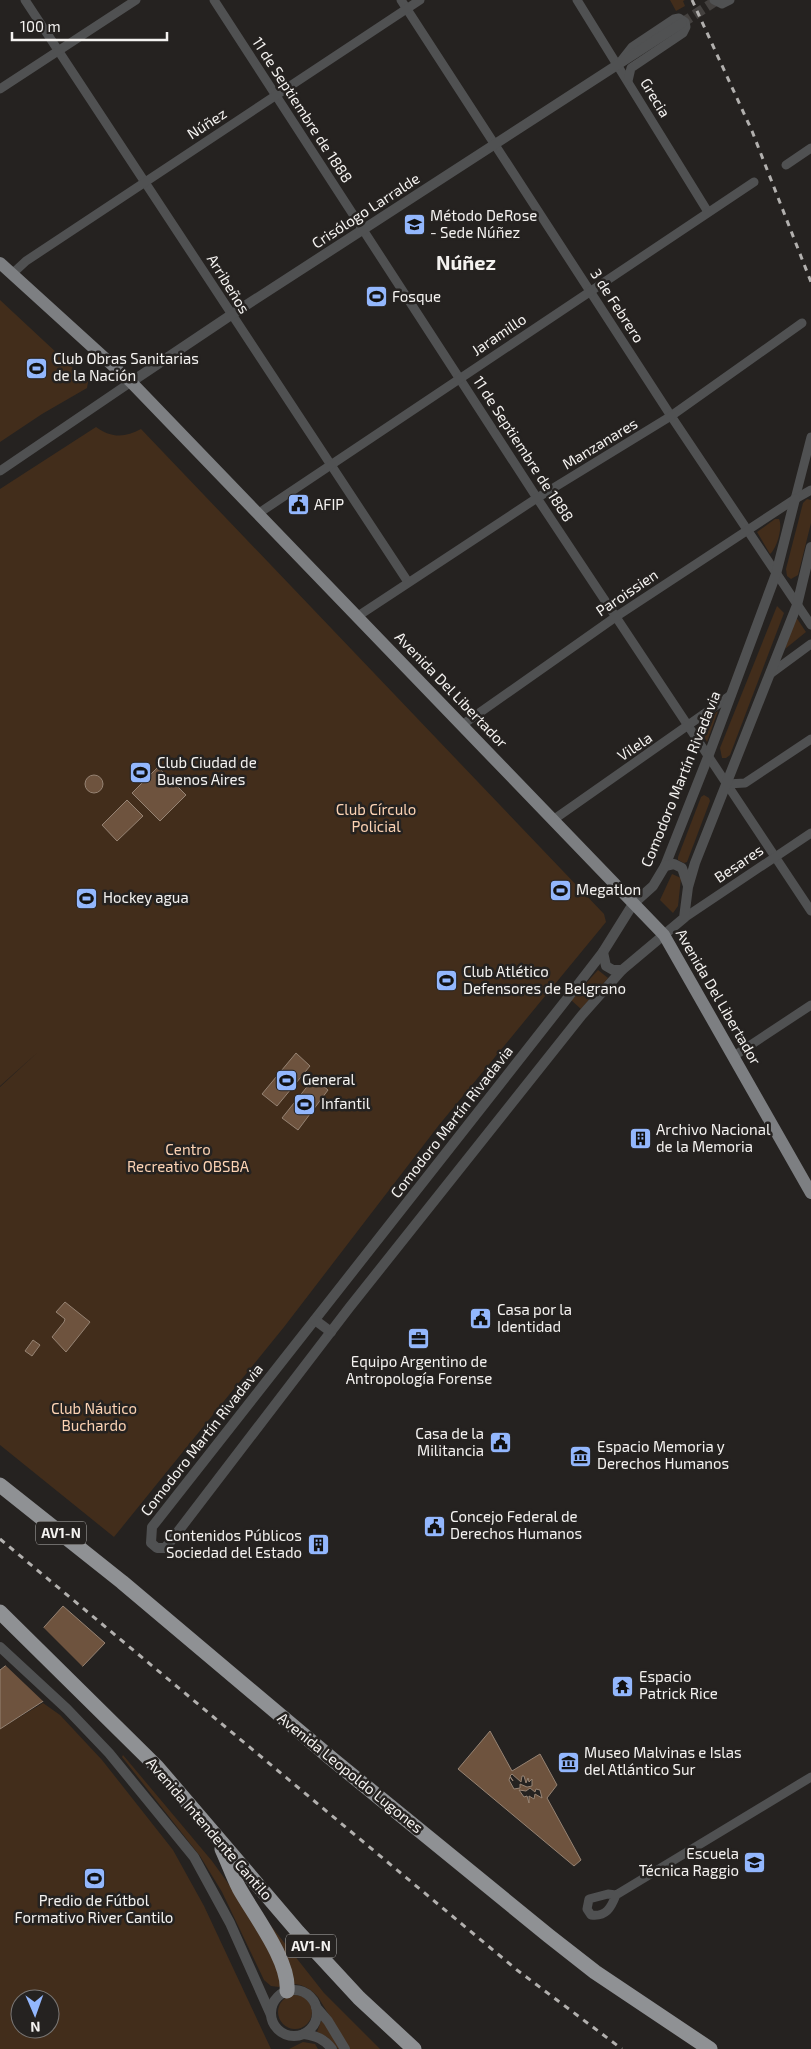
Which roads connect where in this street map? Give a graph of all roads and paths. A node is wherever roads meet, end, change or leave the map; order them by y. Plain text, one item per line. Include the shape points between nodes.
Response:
1 (25, 0) edge
2 (136, 0) edge
3 (214, 0) edge
4 (401, 0) edge
5 (420, 0) edge
6 (577, 0) edge
7 (714, 0) edge
8 (730, 0) edge
9 (407, 9) junction
10 (682, 23) tunnel mouth
11 (58, 51) junction
12 (618, 65) junction
13 (628, 82) junction
14 (0, 89) edge
15 (276, 96) junction
16 (495, 144) junction
17 (811, 148) edge
18 (786, 165) dead end
19 (144, 182) junction
20 (754, 182) dead end
21 (708, 212) junction
22 (364, 230) junction
23 (0, 264) edge
24 (12, 274) junction
25 (590, 290) junction
26 (231, 315) junction
27 (802, 323) dead end
28 (460, 378) junction
29 (131, 382) junction
30 (671, 416) junction
31 (811, 437) edge
32 (330, 465) junction
33 (0, 471) edge
34 (811, 490) edge
35 (537, 498) junction
36 (795, 498) junction
37 (259, 513) junction
38 (747, 530) junction
39 (811, 547) edge
40 (776, 574) junction
41 (408, 582) junction
42 (797, 605) junction
43 (358, 616) junction
44 (617, 616) junction
45 (811, 625) edge
46 (811, 644) edge
47 (770, 674) junction
48 (731, 695) junction
49 (462, 725) junction
50 (688, 727) junction
51 (811, 739) edge
52 (708, 757) junction
53 (727, 784) junction
54 (553, 820) junction
55 (811, 833) edge
56 (775, 856) junction
57 (665, 866) junction
58 (688, 887) junction
59 (633, 904) junction
60 (811, 911) edge
61 (684, 918) junction
62 (664, 935) junction
63 (603, 952) junction
64 (622, 970) junction
65 (811, 1005) edge
66 (734, 1056) junction
67 (811, 1193) edge
68 (315, 1320) junction
69 (332, 1332) junction
70 (0, 1485) edge
71 (0, 1612) edge
72 (4, 1651) edge
73 (811, 1777) edge
74 (216, 1834) junction
75 (616, 1895) dead end
76 (256, 1978) junction
77 (284, 1993) junction
78 (316, 2007) junction
79 (271, 2015) junction
80 (304, 2034) junction
81 (332, 2049) edge
82 (345, 2049) edge
83 (414, 2049) edge
84 (710, 2049) edge

1 - 11 street, Arribeños
2 - 11 street
3 - 15 street, 11 de Septiembre de 1888
4 - 9 street, 3 de Febrero
5 - 9 street, Núñez
6 - 12 street, Grecia
7 - 8 street via 722,4
9 - 15 street, Núñez
9 - 16 street, 3 de Febrero
10 - 12 street, Crisólogo Larralde
11 - 14 street
11 - 19 street, Arribeños
12 - 13 street, Grecia
12 - 13 street, Crisólogo Larralde via 632,46 674,19 685,22 683,33 631,68
12 - 16 street, Crisólogo Larralde
13 - 21 street, Grecia
15 - 19 street, Núñez
15 - 22 street, 11 de Septiembre de 1888
16 - 22 street, Crisólogo Larralde
16 - 25 street, 3 de Febrero
17 - 18 street
19 - 24 street, Núñez via 26,261
19 - 26 street, Arribeños
20 - 21 street, Jaramillo
21 - 25 street, Jaramillo
22 - 26 street, Crisólogo Larralde
22 - 28 street, 11 de Septiembre de 1888
23 - 24 main road, Avenida Del Libertador
24 - 29 main road, Avenida Del Libertador
25 - 28 street, Jaramillo
25 - 30 street, 3 de Febrero
26 - 29 street, Crisólogo Larralde
26 - 32 street, Arribeños
27 - 30 street, Manzanares
28 - 32 street, Jaramillo
28 - 35 street, 11 de Septiembre de 1888
29 - 33 street
29 - 37 main road, Avenida Del Libertador
30 - 35 street, Manzanares
30 - 38 street, 3 de Febrero
31 - 36 street, Comodoro Martín Rivadavia
32 - 37 street, Jaramillo
32 - 41 street, Arribeños
34 - 36 street, Paroissien
35 - 41 street, Manzanares
35 - 44 street, 11 de Septiembre de 1888
36 - 38 street, Paroissien
36 - 40 street, Comodoro Martín Rivadavia
37 - 43 main road, Avenida Del Libertador
38 - 40 street, 3 de Febrero
38 - 44 street, Paroissien
39 - 42 street
40 - 42 street, 3 de Febrero
40 - 48 street, Comodoro Martín Rivadavia
41 - 43 street, Manzanares
42 - 45 street, 3 de Febrero
42 - 47 street
43 - 49 main road, Avenida Del Libertador
44 - 49 street, Paroissien
44 - 50 street, 11 de Septiembre de 1888
46 - 47 street
47 - 53 street
48 - 50 street, Vilela
48 - 52 street, Comodoro Martín Rivadavia
49 - 54 main road, Avenida Del Libertador
50 - 52 street, 11 de Septiembre de 1888
50 - 54 street, Vilela
51 - 53 street via 745,783
52 - 53 street, 11 de Septiembre de 1888
52 - 57 street, Comodoro Martín Rivadavia
53 - 56 street, 11 de Septiembre de 1888
53 - 58 street
54 - 59 main road, Avenida Del Libertador
55 - 56 street, Besares
56 - 60 street, 11 de Septiembre de 1888
56 - 61 street, Besares
57 - 58 street via 674,864 682,868
57 - 59 street, Comodoro Martín Rivadavia via 653,886
58 - 61 street
59 - 62 main road, Avenida Del Libertador
59 - 63 street, Comodoro Martín Rivadavia
61 - 62 street, Comodoro Martín Rivadavia
62 - 64 street, Comodoro Martín Rivadavia
62 - 66 main road, Avenida Del Libertador
63 - 64 street via 606,966
63 - 68 street, Comodoro Martín Rivadavia
64 - 69 street, Comodoro Martín Rivadavia via 582,1015
65 - 66 street
66 - 67 main road, Avenida Del Libertador
68 - 69 street
68 - 69 street, Comodoro Martín Rivadavia via 152,1527 151,1543 157,1548 165,1548 170,1542
70 - 84 highway, Avenida Leopoldo Lugones / AV1-N via 549,1936
71 - 74 highway, Avenida Intendente Cantilo / AV1-N via 157,1767
72 - 76 street, Avenida Intendente Cantilo via 109,1753 194,1857
73 - 75 street
74 - 77 highway via 238,1887 282,1964 288,1982
74 - 83 highway, Avenida Intendente Cantilo / AV1-N via 298,1932
76 - 77 street, Avenida Intendente Cantilo via 268,1989
76 - 79 street, Avenida Intendente Cantilo
77 - 78 street via 296,1990 305,1993
77 - 79 street via 276,2000
78 - 80 street via 317,2018
78 - 82 street
79 - 80 street via 274,2023 286,2034
80 - 81 street via 318,2036

